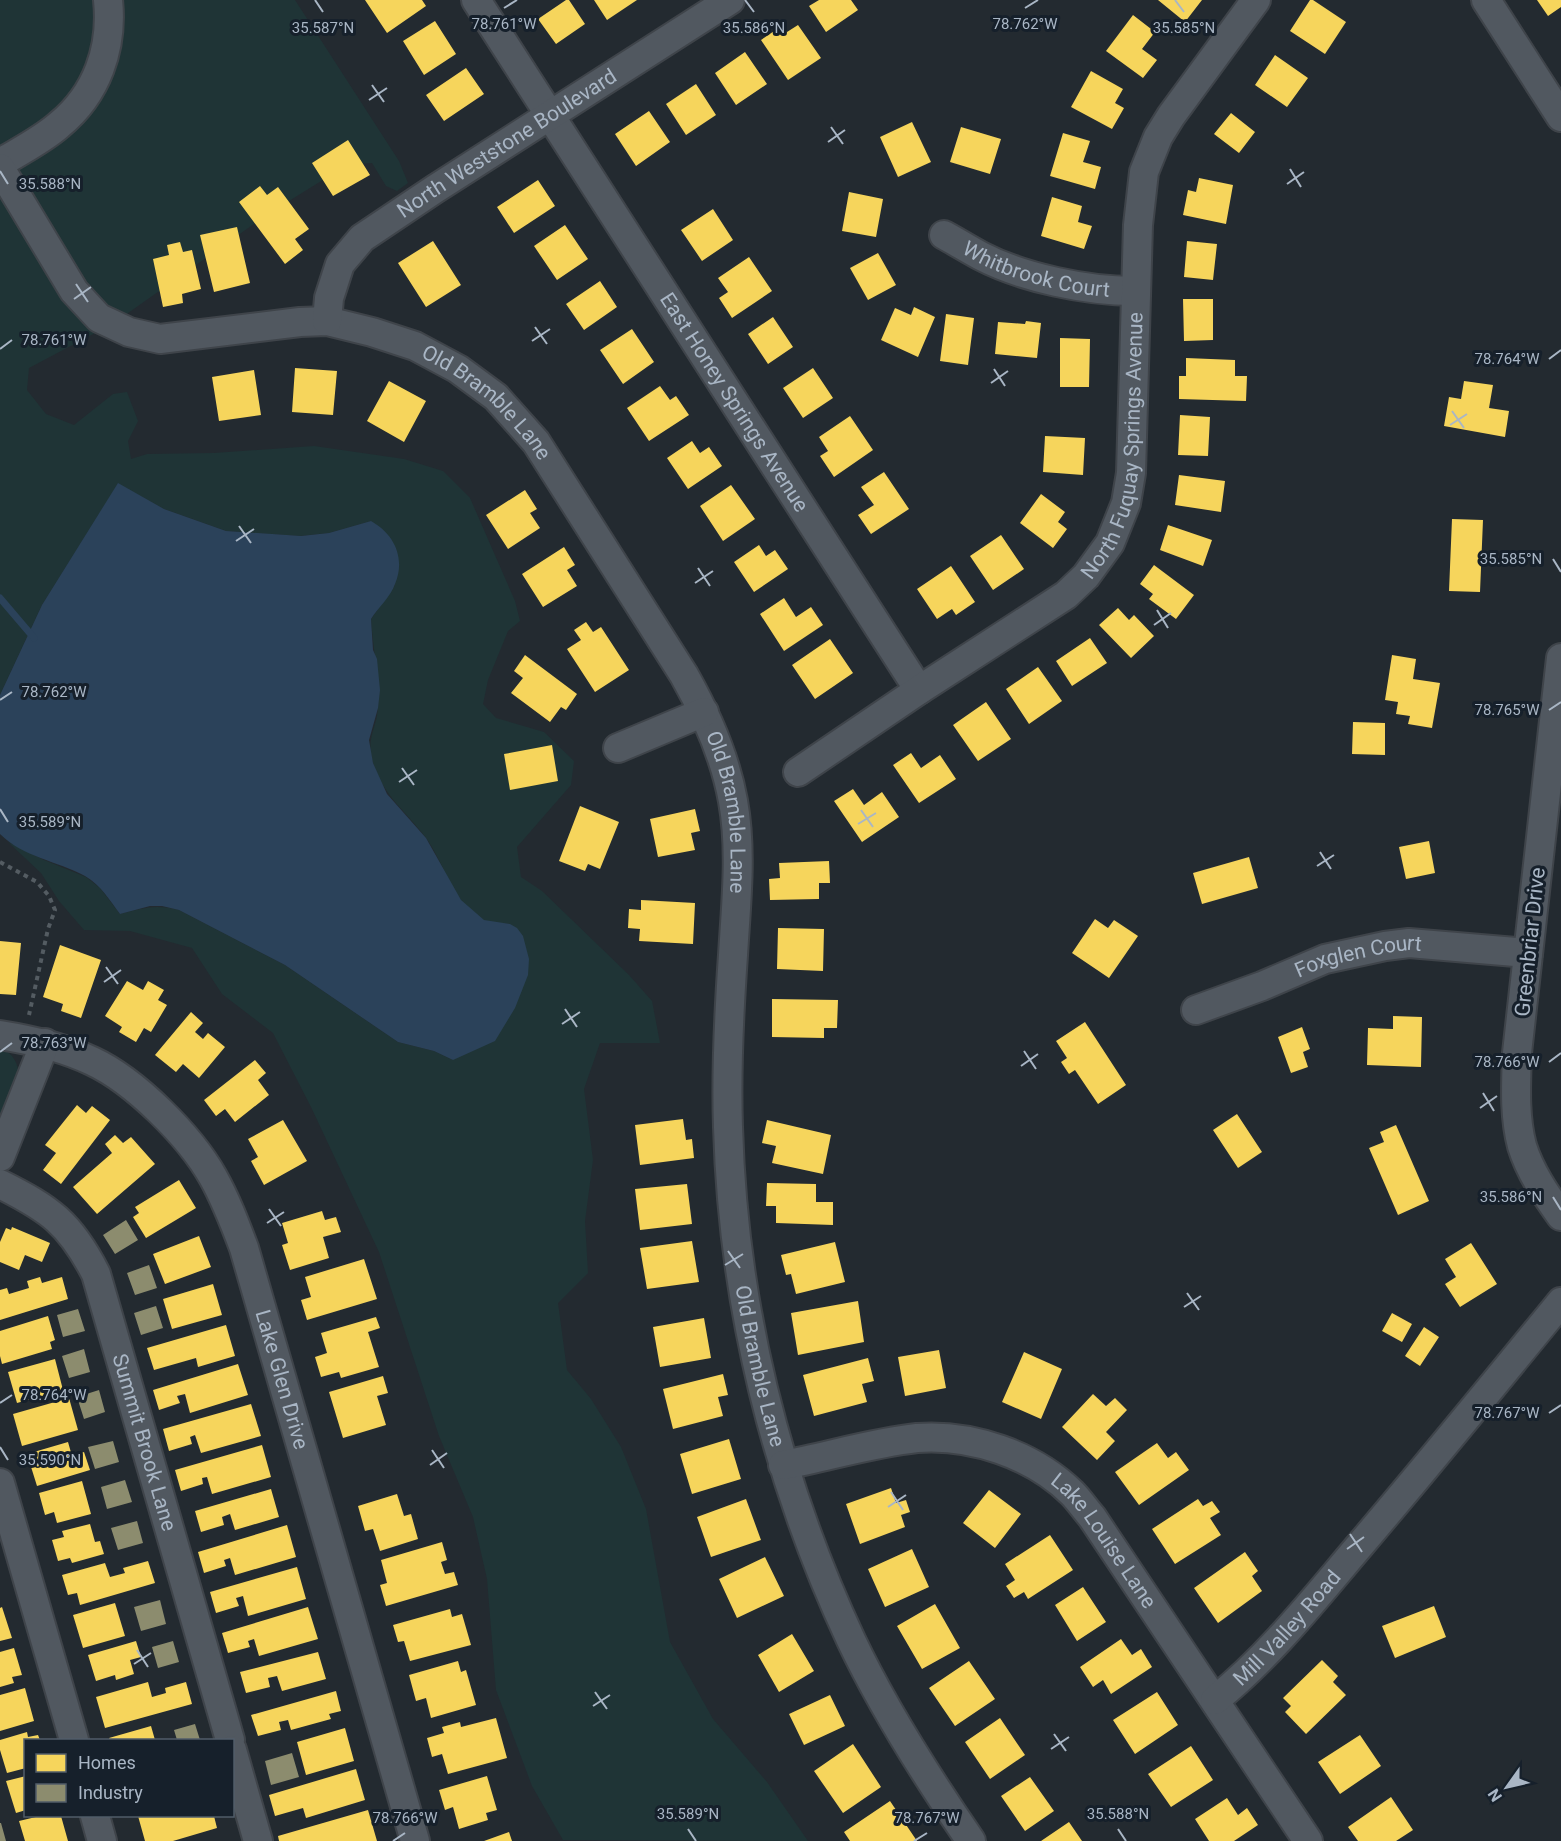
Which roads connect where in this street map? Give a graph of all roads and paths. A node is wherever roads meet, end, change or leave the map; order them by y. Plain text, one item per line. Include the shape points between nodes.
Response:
1 (108, 0) edge
2 (476, 0) edge
3 (730, 0) edge
4 (1256, 0) edge
5 (1486, 0) edge
6 (550, 116) junction
7 (1561, 117) edge
8 (0, 163) edge
9 (0, 168) edge
10 (944, 235) dead end
11 (1134, 291) junction
12 (327, 321) junction
13 (1561, 658) edge
14 (919, 690) junction
15 (704, 712) junction
16 (618, 748) dead end
17 (798, 772) dead end
18 (0, 862) edge
19 (1528, 952) junction
20 (1196, 1010) dead end
21 (23, 1039) edge
22 (0, 1157) edge
23 (0, 1184) edge
24 (1561, 1216) edge
25 (1561, 1302) edge
26 (783, 1465) junction
27 (0, 1483) edge
28 (1215, 1700) junction
29 (74, 1739) edge
30 (230, 1739) edge
31 (234, 1757) edge
32 (96, 1817) edge
33 (102, 1841) edge
34 (258, 1841) edge
35 (415, 1841) edge
36 (971, 1841) edge
37 (1308, 1841) edge

1 - 8 street via 105,55 88,93 58,126
2 - 6 street, East Honey Springs Avenue
3 - 6 street, North Weststone Boulevard
4 - 11 street, North Fuquay Springs Avenue via 1158,137 1140,194
5 - 7 street
6 - 12 street, North Weststone Boulevard via 362,238 339,264
6 - 14 street, East Honey Springs Avenue
9 - 12 street, Old Bramble Lane via 74,291 99,318 114,326 160,339
10 - 11 street, Whitbrook Court via 992,261 1042,277 1086,288
11 - 14 street, North Fuquay Springs Avenue via 1131,473 1126,503 1110,543 1066,595
12 - 15 street, Old Bramble Lane via 396,339 435,356 496,397 517,418 661,638
13 - 19 street, Greenbriar Drive
14 - 17 street, North Fuquay Springs Avenue
15 - 16 street
15 - 26 street, Old Bramble Lane via 731,793 737,841 727,1085 733,1210 747,1316
18 - 21 path via 36,882 54,910
19 - 20 street, Foxglen Court via 1409,943 1385,945 1325,959
19 - 24 street, Greenbriar Drive via 1517,1053 1517,1117 1522,1146 1532,1170
21 - 22 street
21 - 35 street, Lake Glen Drive via 66,1049 128,1084 183,1134 225,1198 244,1248
23 - 30 street, Summit Brook Lane via 55,1215 96,1274
25 - 28 street, Mill Valley Road via 1295,1622 1251,1670
26 - 28 street, Lake Louise Lane via 902,1440 936,1438 982,1444 1032,1463 1072,1493 1092,1517
26 - 36 street, Old Bramble Lane via 809,1545 852,1642 889,1712
27 - 29 street
28 - 37 street, Lake Louise Lane
31 - 34 street
32 - 33 street

